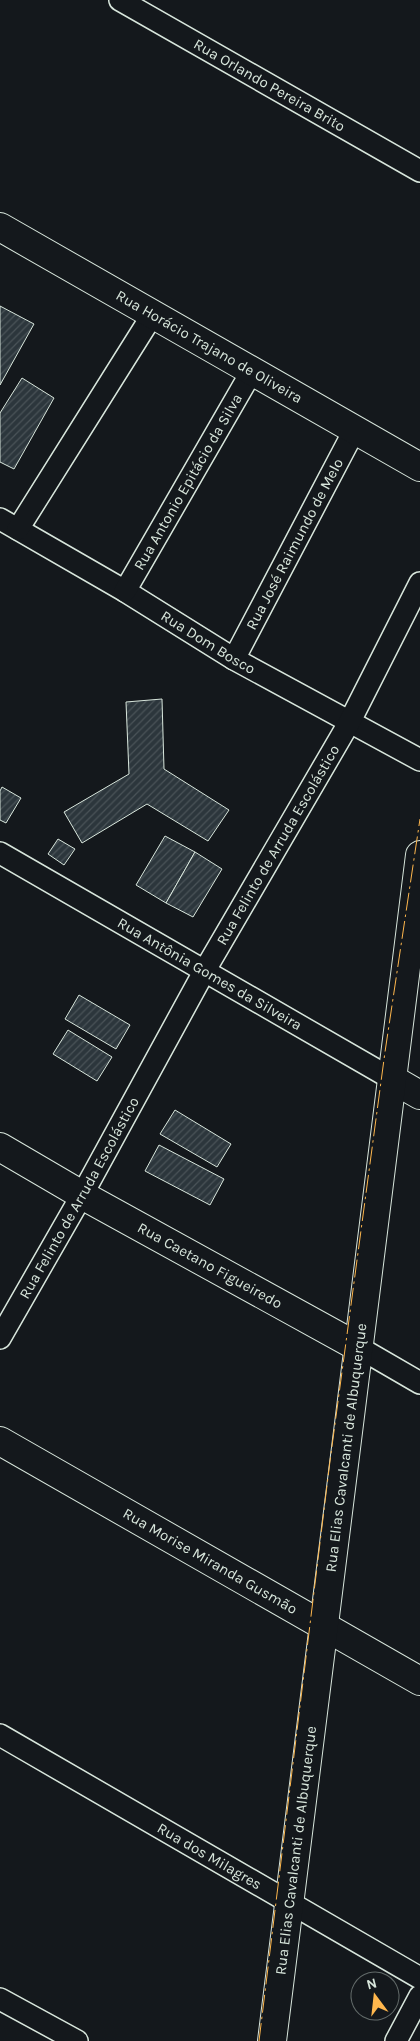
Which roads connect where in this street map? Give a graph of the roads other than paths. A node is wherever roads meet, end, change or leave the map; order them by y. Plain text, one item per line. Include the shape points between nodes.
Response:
1 (120, 0) edge
2 (420, 171) edge
3 (0, 227) edge
4 (153, 314) junction
5 (252, 372) junction
6 (355, 429) junction
7 (420, 467) edge
8 (9, 524) edge
9 (420, 583) edge
10 (125, 591) junction
11 (234, 659) junction
12 (350, 723) junction
13 (420, 760) edge
14 (0, 853) edge
15 (420, 855) edge
16 (205, 970) junction
17 (392, 1079) junction
18 (420, 1095) edge
19 (0, 1147) edge
20 (82, 1195) junction
21 (0, 1338) edge
22 (358, 1347) junction
23 (420, 1383) edge
24 (0, 1442) edge
25 (322, 1624) junction
26 (420, 1681) edge
27 (0, 1735) edge
28 (289, 1901) junction
29 (420, 1978) edge
30 (420, 1996) edge
31 (0, 1999) edge
32 (77, 2041) edge
33 (272, 2041) edge
34 (396, 2041) edge

1 - 2 street, Rua Orlando Pereira Brito
3 - 4 street, Rua Horácio Trajano de Oliveira
4 - 5 street, Rua Horácio Trajano de Oliveira
4 - 8 street
5 - 6 street, Rua Horácio Trajano de Oliveira
5 - 10 street, Rua Antonio Epitácio da Silva
6 - 7 street, Rua Horácio Trajano de Oliveira
6 - 11 street, Rua José Raimundo de Melo
8 - 10 street, Rua Dom Bosco
9 - 12 street, Rua Felinto de Arruda Escolástico
10 - 11 street, Rua Dom Bosco
11 - 12 street, Rua Dom Bosco
12 - 13 street, Rua Dom Bosco
12 - 16 street, Rua Felinto de Arruda Escolástico
14 - 16 street, Rua Antônia Gomes da Silveira
15 - 17 street, Rua Elias Cavalcanti de Albuquerque
16 - 17 street, Rua Antônia Gomes da Silveira
16 - 20 street, Rua Felinto de Arruda Escolástico
17 - 18 street, Rua Antônia Gomes da Silveira
17 - 22 street, Rua Elias Cavalcanti de Albuquerque
19 - 20 street, Rua Caetano Figueiredo
20 - 21 street, Rua Felinto de Arruda Escolástico
20 - 22 street, Rua Caetano Figueiredo
22 - 23 street, Rua Caetano Figueiredo
22 - 25 street, Rua Elias Cavalcanti de Albuquerque
24 - 25 street, Rua Morise Miranda Gusmão
25 - 26 street, Rua Morise Miranda Gusmão
25 - 28 street, Rua Elias Cavalcanti de Albuquerque
27 - 28 street, Rua dos Milagres
28 - 29 street, Rua dos Milagres
28 - 33 street, Rua Elias Cavalcanti de Albuquerque
30 - 34 street
31 - 32 street

